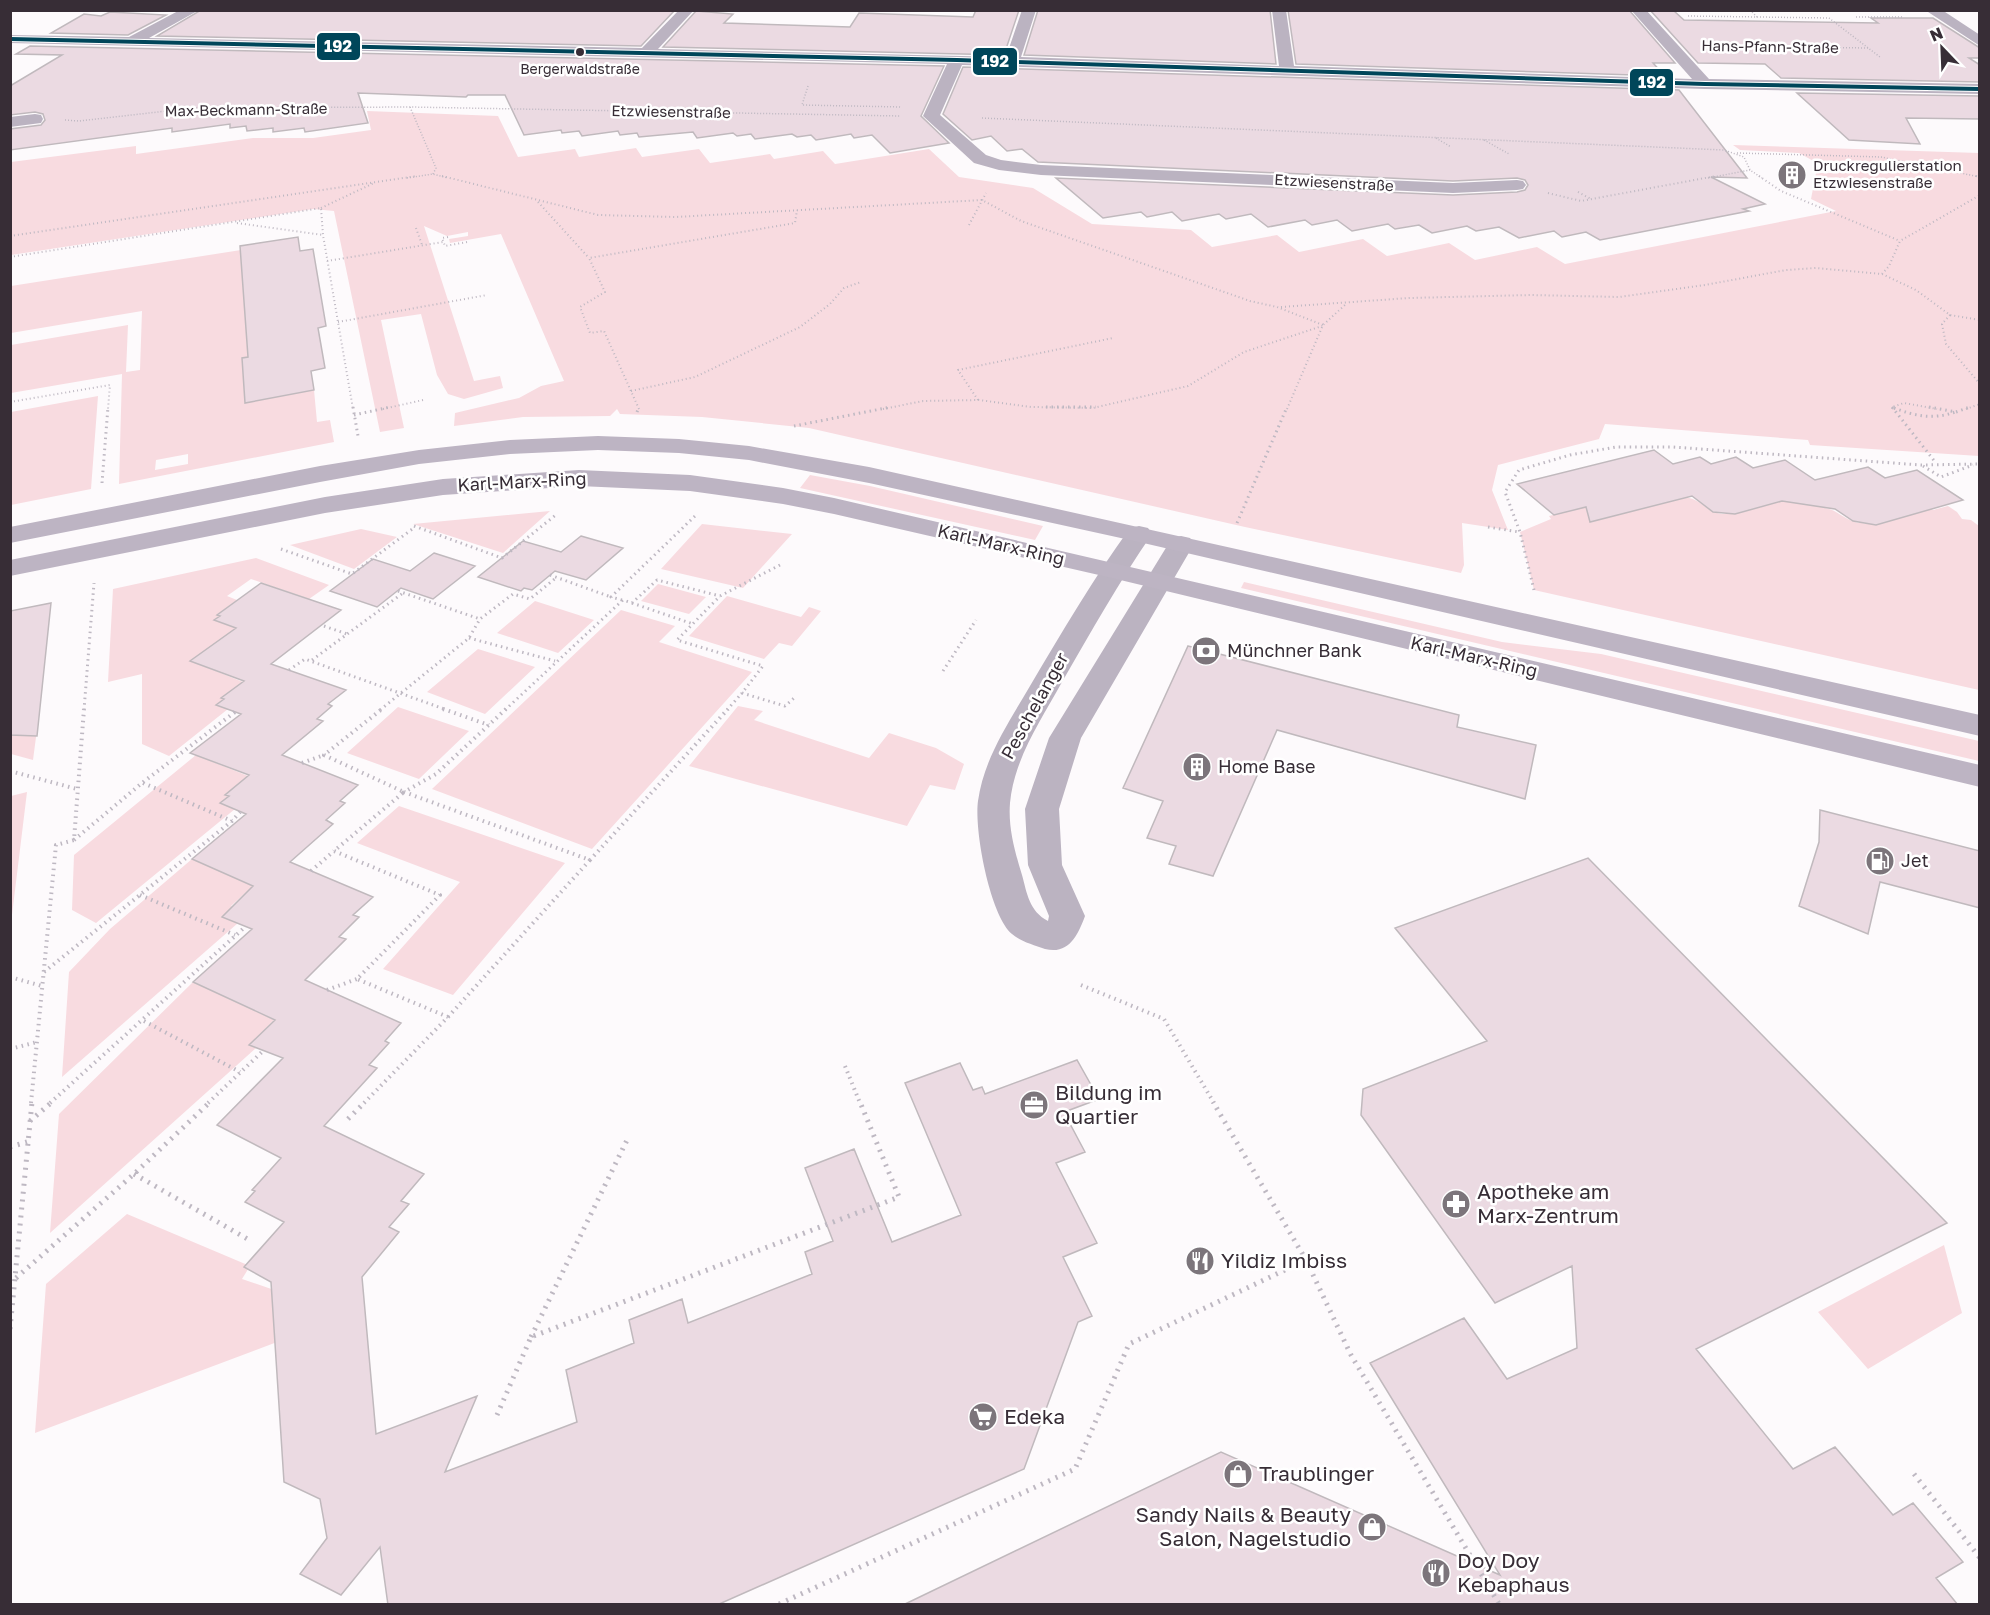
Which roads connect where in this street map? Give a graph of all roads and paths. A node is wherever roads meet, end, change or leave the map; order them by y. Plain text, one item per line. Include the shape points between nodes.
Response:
1 (192, 10) edge
2 (687, 10) edge
3 (1029, 10) edge
4 (1279, 10) edge
5 (1750, 10) edge
6 (1932, 10) edge
7 (1640, 13) edge
8 (1758, 17) junction
9 (10, 39) edge
10 (130, 42) junction
11 (1980, 42) edge
12 (1670, 46) junction
13 (1869, 48) junction
14 (646, 53) junction
15 (957, 60) junction
16 (1012, 62) junction
17 (1287, 71) junction
18 (809, 83) dead end
19 (1705, 84) junction
20 (1924, 89) junction
21 (1980, 89) edge
22 (410, 107) junction
23 (933, 112) junction
24 (34, 119) joint
25 (10, 122) edge
26 (1435, 138) junction
27 (1451, 147) dead end
28 (1737, 153) junction
29 (1750, 170) junction
30 (433, 174) junction
31 (1980, 177) edge
32 (378, 181) junction
33 (1517, 185) joint
34 (1578, 192) dead end
35 (1980, 195) edge
36 (982, 200) junction
37 (1591, 200) junction
38 (538, 202) junction
39 (321, 208) junction
40 (797, 210) junction
41 (234, 222) junction
42 (969, 225) dead end
43 (416, 228) dead end
44 (323, 235) junction
45 (10, 236) edge
46 (448, 237) dead end
47 (1900, 241) junction
48 (443, 242) junction
49 (467, 242) dead end
50 (422, 245) junction
51 (10, 257) edge
52 (589, 258) junction
53 (327, 261) junction
54 (1882, 274) junction
55 (861, 282) dead end
56 (487, 295) dead end
57 (1346, 303) junction
58 (1277, 308) junction
59 (1950, 315) junction
60 (1980, 320) edge
61 (338, 322) junction
62 (1323, 325) junction
63 (1113, 338) dead end
64 (1980, 384) edge
65 (631, 391) junction
66 (423, 400) dead end
67 (979, 400) junction
68 (10, 402) edge
69 (1980, 404) edge
70 (1892, 407) junction
71 (1956, 412) junction
72 (636, 414) dead end
73 (354, 415) junction
74 (791, 427) dead end
75 (1936, 463) junction
76 (1978, 464) edge
77 (1921, 465) junction
78 (363, 466) junction
79 (702, 509) dead end
80 (561, 511) dead end
81 (99, 518) junction
82 (404, 523) dead end
83 (415, 527) junction
84 (1488, 527) dead end
85 (1234, 530) dead end
86 (1520, 532) junction
87 (1139, 534) junction
88 (10, 535) edge
89 (1181, 544) junction
90 (274, 547) dead end
91 (97, 550) junction
92 (780, 565) dead end
93 (10, 568) edge
94 (1112, 570) junction
95 (550, 575) dead end
96 (557, 577) junction
97 (1158, 581) junction
98 (398, 591) dead end
99 (403, 592) junction
100 (720, 596) junction
101 (611, 597) junction
102 (1537, 598) dead end
103 (622, 600) junction
104 (632, 603) junction
105 (480, 619) junction
106 (976, 620) dead end
107 (693, 624) junction
108 (324, 626) dead end
109 (348, 634) junction
110 (469, 638) junction
111 (312, 661) junction
112 (555, 661) junction
113 (290, 670) dead end
114 (944, 671) dead end
115 (742, 693) junction
116 (401, 694) junction
117 (794, 698) dead end
118 (235, 712) dead end
119 (489, 725) junction
120 (1980, 726) edge
121 (324, 755) junction
122 (302, 763) dead end
123 (10, 771) edge
124 (1980, 776) edge
125 (142, 783) junction
126 (77, 789) junction
127 (404, 792) junction
128 (240, 812) dead end
129 (232, 821) junction
130 (74, 840) junction
131 (334, 851) junction
132 (590, 860) junction
133 (311, 871) dead end
134 (140, 895) junction
135 (245, 927) dead end
136 (235, 935) junction
137 (44, 972) junction
138 (10, 976) edge
139 (357, 979) junction
140 (1081, 985) dead end
141 (42, 986) junction
142 (327, 990) dead end
143 (448, 1017) junction
144 (144, 1021) junction
145 (37, 1042) junction
146 (10, 1049) edge
147 (263, 1051) dead end
148 (845, 1066) dead end
149 (240, 1072) junction
150 (348, 1119) dead end
151 (30, 1121) junction
152 (628, 1138) dead end
153 (27, 1142) junction
154 (10, 1147) edge
155 (134, 1174) junction
156 (251, 1241) dead end
157 (1306, 1260) junction
158 (15, 1278) junction
159 (10, 1329) edge
160 (531, 1337) junction
161 (497, 1415) dead end
162 (1914, 1474) dead end
163 (1980, 1558) edge
164 (779, 1605) edge
165 (1498, 1605) edge

1 - 10 street
2 - 14 street
3 - 16 street
4 - 17 street
5 - 8 path, Hans-Pfann-Straße
6 - 11 street
7 - 8 path, Hans-Pfann-Straße
7 - 12 street, Hans-Pfann-Straße
8 - 13 path, Hans-Pfann-Straße via 1829,18
9 - 10 street
10 - 14 street
12 - 13 path, Hans-Pfann-Straße
12 - 19 street, Hans-Pfann-Straße
13 - 20 path
14 - 15 street
15 - 16 street
15 - 23 street
16 - 17 street
17 - 19 street
18 - 23 path via 802,105
19 - 20 street
20 - 21 street
22 - 23 path, Etzwiesenstraße
22 - 24 path, Max-Beckmann-Straße via 193,108 79,121
22 - 30 path via 436,168
23 - 26 path, Etzwiesenstraße
23 - 33 street, Etzwiesenstraße via 980,159 999,165 1453,188
24 - 25 street
26 - 27 path
26 - 28 path, Etzwiesenstraße via 1710,148
28 - 29 path via 1744,157
28 - 31 path, Etzwiesenstraße via 1881,157
29 - 37 path
29 - 47 path via 1781,191
30 - 32 path
30 - 38 path
32 - 39 path
32 - 45 path
33 - 37 path
34 - 37 path
35 - 47 path
36 - 40 path
36 - 42 path
36 - 58 path via 1031,225
38 - 40 path via 598,215 634,217
38 - 52 path
39 - 41 path
39 - 44 path
40 - 52 path via 795,223
41 - 44 path
41 - 51 path
43 - 50 path
44 - 53 path
46 - 48 path via 442,238
47 - 54 path
48 - 49 path via 445,246
48 - 50 path
50 - 53 path
52 - 65 path via 604,292 579,307 590,333 604,331
53 - 61 path
54 - 57 path via 1786,270 1619,297 1462,296
54 - 59 path via 1916,290
55 - 65 path via 844,288 800,327 694,377
56 - 61 path
57 - 58 path
57 - 62 path
58 - 62 path
59 - 60 path
59 - 64 path via 1942,324 1946,344
61 - 73 path
62 - 67 path via 1244,352 1188,386 1152,396 1093,408 1031,408
62 - 85 path
63 - 67 path via 958,370
65 - 72 path via 639,408
66 - 73 path
67 - 74 path via 923,401
68 - 81 path via 110,385
69 - 71 path
70 - 71 path via 1904,403
70 - 71 path via 1910,415 1940,419
70 - 75 path
73 - 78 path
75 - 76 path
75 - 77 path
76 - 77 path via 1941,477
77 - 86 path via 1673,447 1616,447 1519,470 1505,492
78 - 81 main road, Karl-Marx-Ring
78 - 87 main road, Karl-Marx-Ring via 510,447 598,443 679,446 749,453 869,475
79 - 101 path
80 - 83 path via 502,558
81 - 88 main road, Karl-Marx-Ring
82 - 83 path
83 - 90 path via 352,574
84 - 86 path
86 - 102 path
87 - 89 main road, Karl-Marx-Ring
87 - 94 street, Peschelanger
89 - 97 street, Peschelanger
89 - 120 main road, Karl-Marx-Ring
91 - 93 main road, Karl-Marx-Ring
91 - 94 main road, Karl-Marx-Ring via 380,495 540,478 629,479 783,496
91 - 126 path
92 - 100 path
94 - 97 main road, Karl-Marx-Ring
94 - 97 street, Peschelanger via 1005,757 995,794 995,842 1015,911 1025,926 1055,937 1067,916 1045,865 1042,809 1065,738
95 - 96 path
96 - 101 path
96 - 105 path via 530,599 513,594
97 - 124 main road, Karl-Marx-Ring
98 - 99 path
99 - 105 path
99 - 109 path
100 - 104 path via 657,580
100 - 107 path
101 - 103 path
103 - 104 path
103 - 112 path
104 - 107 path
105 - 110 path
106 - 114 path
107 - 115 path via 677,640 763,666
108 - 109 path
109 - 111 path
110 - 112 path
110 - 116 path
111 - 113 path via 305,659
111 - 116 path
112 - 119 path
115 - 117 path via 784,706
115 - 132 path
116 - 119 path
116 - 121 path
118 - 125 path
119 - 127 path via 436,774
121 - 122 path
121 - 127 path
123 - 126 path
125 - 129 path
125 - 130 path
126 - 130 path
127 - 131 path
127 - 132 path
128 - 129 path
129 - 134 path
130 - 137 path via 56,845
131 - 133 path
131 - 139 path via 440,895
132 - 143 path
134 - 136 path
134 - 137 path
135 - 136 path
136 - 144 path
137 - 141 path
138 - 141 path
139 - 142 path
139 - 143 path
140 - 157 path via 1164,1019
141 - 145 path
143 - 150 path
144 - 149 path
144 - 151 path
145 - 146 path
145 - 151 path
147 - 149 path
148 - 160 path via 899,1197
149 - 155 path
151 - 153 path
152 - 160 path
153 - 154 path
153 - 158 path
155 - 156 path
155 - 158 path
157 - 164 path via 1130,1344 1075,1469
157 - 165 path via 1351,1355
158 - 159 path
160 - 161 path
162 - 163 path

